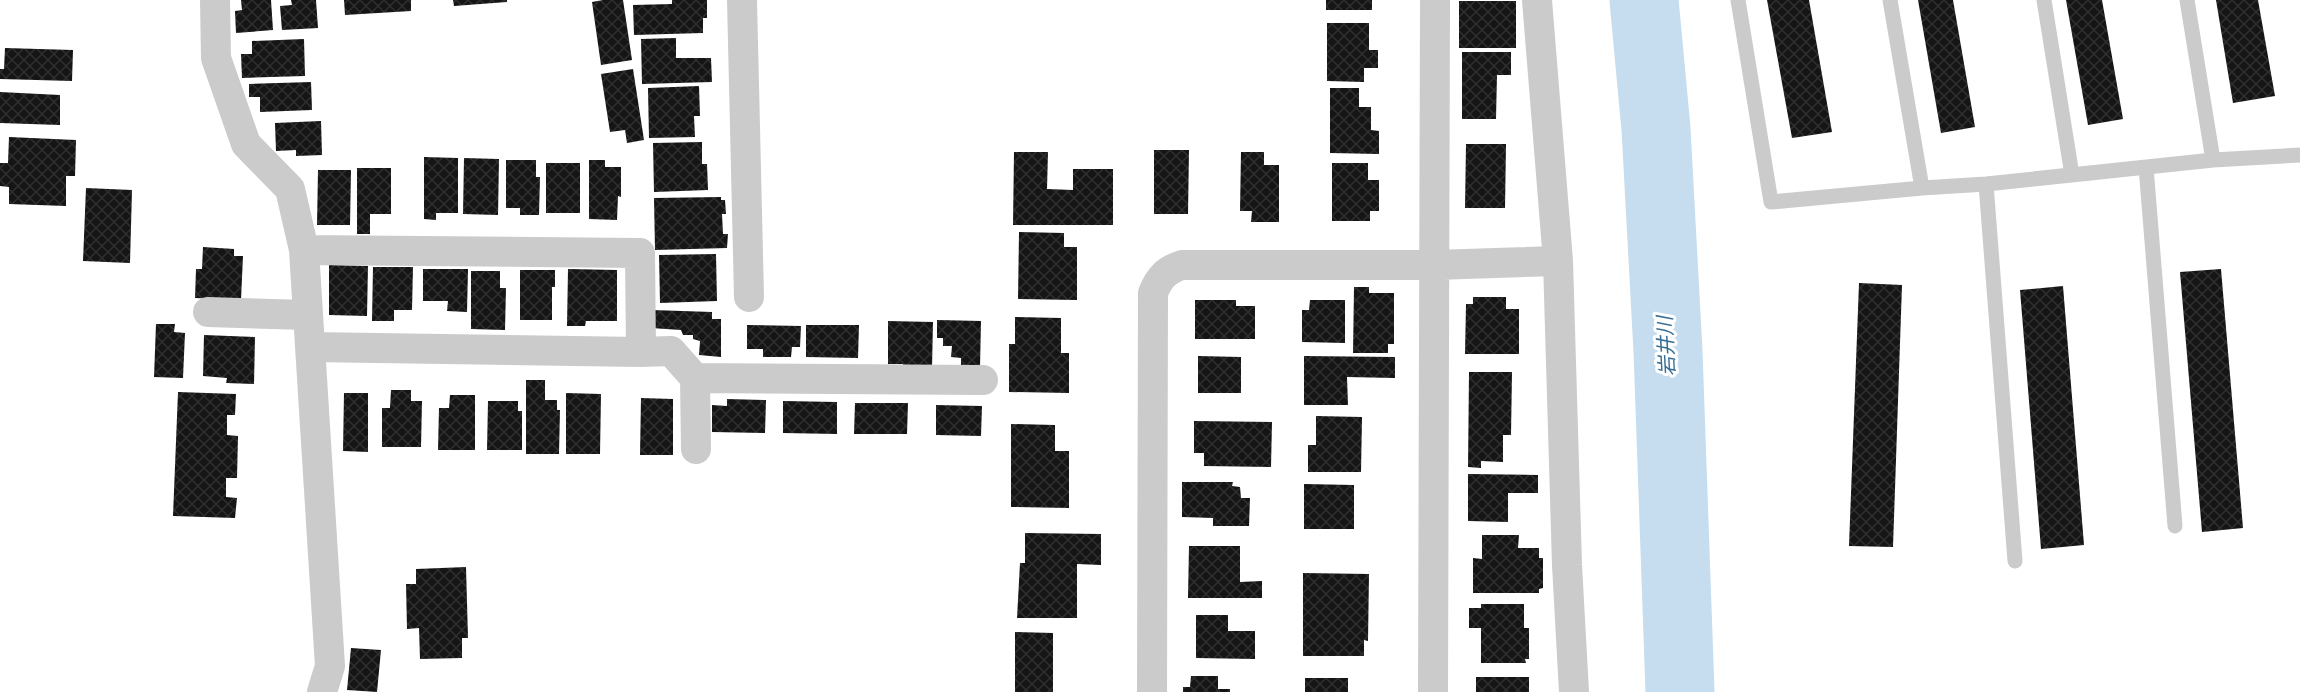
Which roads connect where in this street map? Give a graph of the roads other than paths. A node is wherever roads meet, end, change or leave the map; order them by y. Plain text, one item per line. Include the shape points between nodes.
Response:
1 (214, 0) edge
2 (742, 0) edge
3 (1435, 0) edge
4 (1537, 0) edge
5 (1738, 0) edge
6 (1890, 0) edge
7 (2044, 0) edge
8 (2187, 0) edge
9 (2300, 155) edge
10 (2213, 160) junction
11 (2146, 167) junction
12 (2072, 175) junction
13 (1986, 184) junction
14 (1922, 188) junction
15 (304, 250) junction
16 (1558, 261) junction
17 (1435, 265) junction
18 (749, 297) dead end
19 (208, 312) dead end
20 (308, 315) junction
21 (310, 347) junction
22 (641, 352) junction
23 (695, 378) junction
24 (983, 380) dead end
25 (696, 449) dead end
26 (2175, 526) dead end
27 (2014, 561) dead end
28 (322, 692) edge
29 (1152, 692) edge
30 (1433, 692) edge
31 (1574, 692) edge

1 - 15 street via 216,58 246,144 290,189
2 - 18 street
3 - 17 street
4 - 16 street
5 - 14 lane via 1771,202
6 - 14 lane
7 - 12 lane
8 - 10 lane
9 - 10 lane
10 - 11 lane
11 - 12 lane
11 - 26 lane
12 - 13 lane
13 - 14 lane
13 - 27 lane
15 - 20 street
15 - 22 street via 640,253
16 - 17 street
16 - 31 street
17 - 29 street via 1182,265 1172,268 1157,283 1153,293
17 - 30 street
19 - 20 street
20 - 21 street
21 - 22 street
21 - 28 street via 330,666
22 - 23 street via 671,351
23 - 24 street
23 - 25 street

